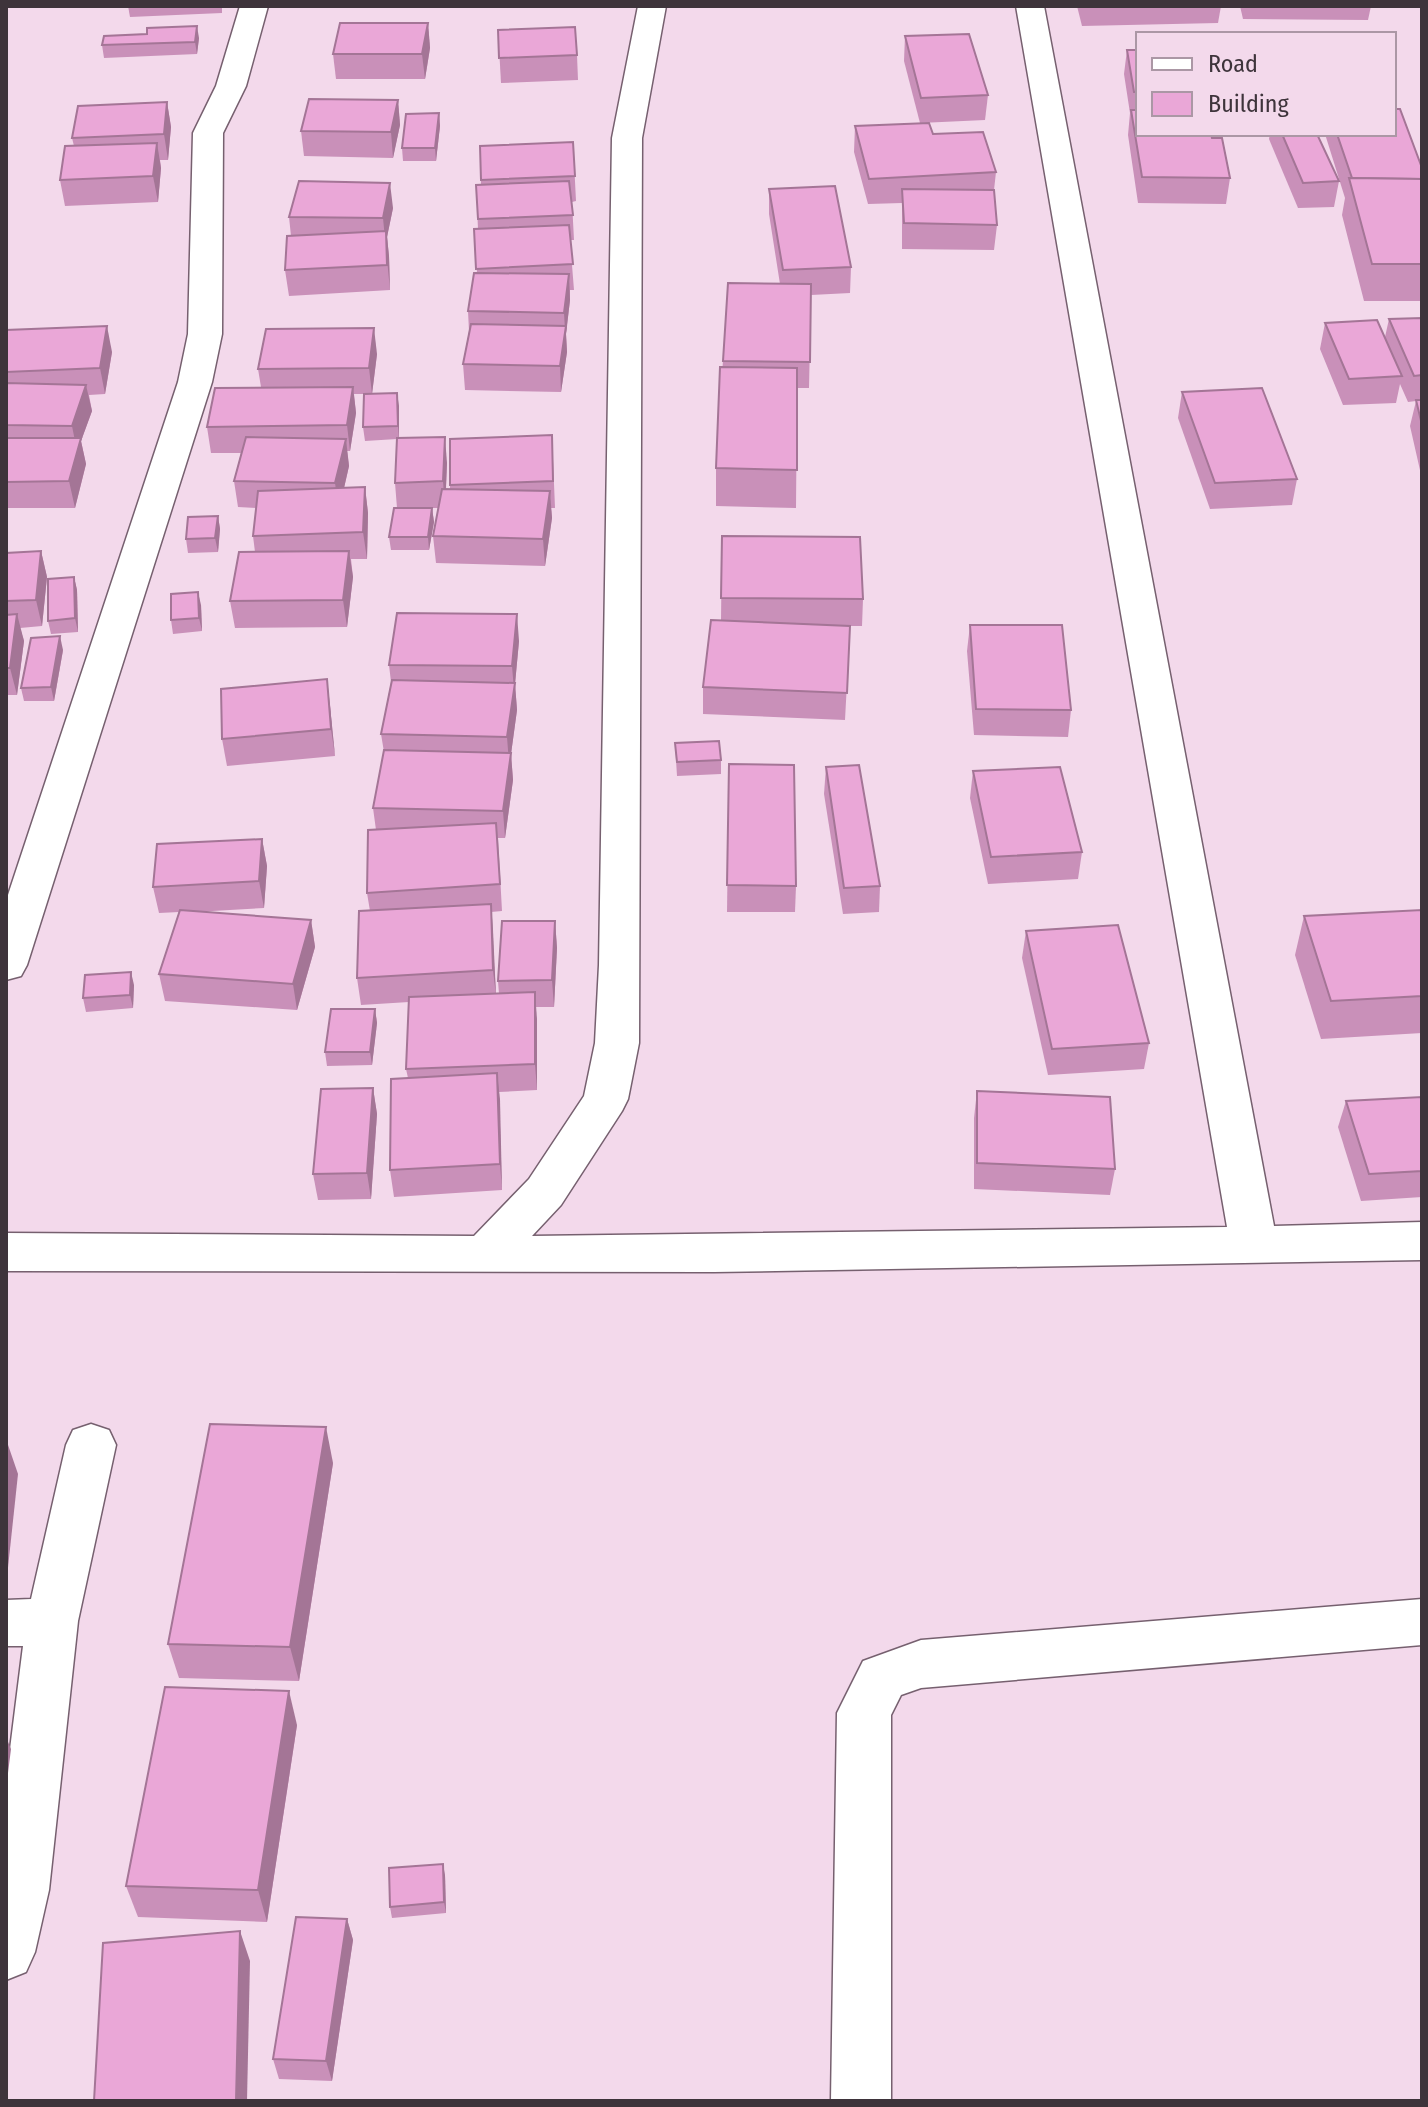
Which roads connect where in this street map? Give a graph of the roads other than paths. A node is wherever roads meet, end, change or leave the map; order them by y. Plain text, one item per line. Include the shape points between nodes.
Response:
1 (254, 6) edge
2 (652, 6) edge
3 (1030, 6) edge
4 (6, 965) edge
5 (1422, 1241) edge
6 (1255, 1245) junction
7 (6, 1252) edge
8 (486, 1254) junction
9 (91, 1445) dead end
10 (29, 1622) edge
11 (1422, 1622) edge
12 (6, 1952) edge
13 (861, 2101) edge

1 - 4 street via 231,86 208,133 205,334 195,382
2 - 8 street via 627,138 617,1043 606,1099 545,1192
3 - 6 street
5 - 6 street
6 - 8 street
7 - 8 street
9 - 10 street
10 - 12 street via 21,1890
11 - 13 street via 921,1664 882,1678 864,1713

